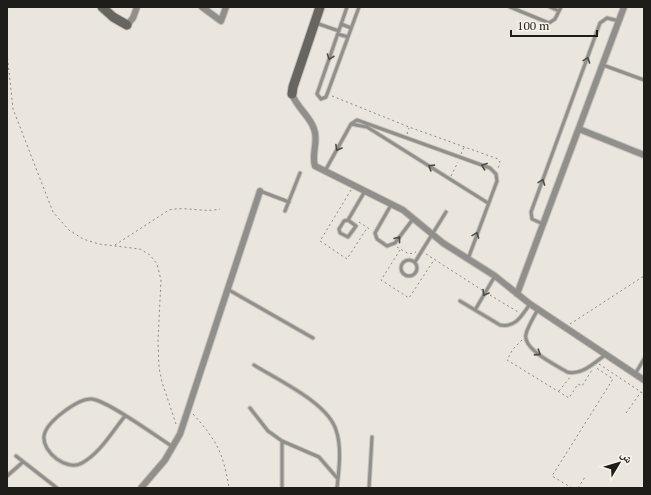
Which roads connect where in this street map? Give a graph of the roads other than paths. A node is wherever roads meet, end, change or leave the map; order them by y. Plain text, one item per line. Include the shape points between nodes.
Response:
1 (102, 7) edge
2 (137, 7) edge
3 (202, 7) edge
4 (226, 7) edge
5 (320, 7) edge
6 (347, 7) edge
7 (359, 7) edge
8 (510, 7) edge
9 (550, 7) edge
10 (624, 7) edge
11 (560, 9) edge
12 (619, 21) junction
13 (314, 23) junction
14 (341, 24) junction
15 (127, 25) joint
16 (351, 28) junction
17 (338, 32) junction
18 (348, 37) junction
19 (603, 65) junction
20 (644, 80) edge
21 (292, 94) joint
22 (351, 124) junction
23 (580, 129) junction
24 (644, 155) edge
25 (325, 171) junction
26 (300, 174) dead end
27 (260, 191) joint
28 (365, 191) junction
29 (288, 202) junction
30 (392, 203) junction
31 (488, 203) junction
32 (285, 211) dead end
33 (446, 212) dead end
34 (349, 218) junction
35 (414, 218) junction
36 (544, 225) junction
37 (432, 235) junction
38 (468, 259) junction
39 (415, 262) junction
40 (495, 276) junction
41 (229, 290) junction
42 (517, 294) junction
43 (460, 300) dead end
44 (530, 304) junction
45 (538, 309) junction
46 (475, 310) junction
47 (313, 338) dead end
48 (605, 355) junction
49 (644, 359) edge
50 (254, 365) dead end
51 (635, 374) junction
52 (644, 380) edge
53 (250, 408) dead end
54 (125, 416) junction
55 (372, 437) dead end
56 (282, 441) junction
57 (174, 447) junction
58 (16, 456) dead end
59 (23, 462) junction
60 (7, 476) edge
61 (338, 479) junction
62 (57, 488) edge
63 (141, 488) edge
64 (282, 488) edge
65 (337, 488) edge
66 (369, 488) edge

1 - 15 street
2 - 15 street
3 - 4 street via 221,21
5 - 13 street
6 - 14 lane
7 - 16 lane
8 - 11 lane via 546,23 553,21
9 - 11 lane
10 - 12 street
12 - 19 street
36 -> 12 lane via 532,219 531,212 600,23 607,18
13 - 17 lane
13 - 21 street
14 - 16 lane
14 - 17 lane
16 - 18 lane
17 - 18 lane
17 -> 18 lane via 317,94 322,99 327,94
19 - 20 lane
19 - 23 street
21 - 25 street via 314,126 314,162 315,166
22 -> 25 lane
31 -> 22 lane via 367,127
31 -> 22 lane via 497,181 496,174 490,168 360,120
23 - 24 street
23 - 36 street
25 - 28 street
26 - 29 lane
27 - 29 lane
27 - 41 street
28 - 30 street
28 - 34 lane
29 - 32 lane
30 - 35 street
30 -> 35 lane via 375,233 377,239 387,246 393,245
38 -> 31 lane
33 - 37 lane
34 - 34 lane via 344,220 338,230 348,237 356,226
35 - 37 street
36 - 42 street
37 - 38 street
37 - 39 lane
38 - 40 street
39 - 39 lane via 409,258 406,260 401,268 402,272 409,277 412,276 418,266
40 - 42 street
40 -> 46 lane
41 - 47 lane
41 - 57 street
42 - 44 street
43 - 46 lane
44 - 45 street
44 - 46 lane via 513,324 505,326
45 - 48 street
45 -> 48 lane via 525,337 530,348 567,372 573,373 593,366
48 - 51 street
49 - 51 lane
50 - 61 lane via 317,404 329,415 338,440
51 - 52 street
53 - 56 lane via 268,431
54 - 54 lane via 94,454 78,465 68,466 45,443 44,434 47,428 80,400 98,401
54 - 57 lane
55 - 66 lane
56 - 61 lane via 319,457
56 - 64 lane
57 - 63 street
58 - 59 lane
59 - 60 lane
59 - 62 lane
61 - 65 lane

